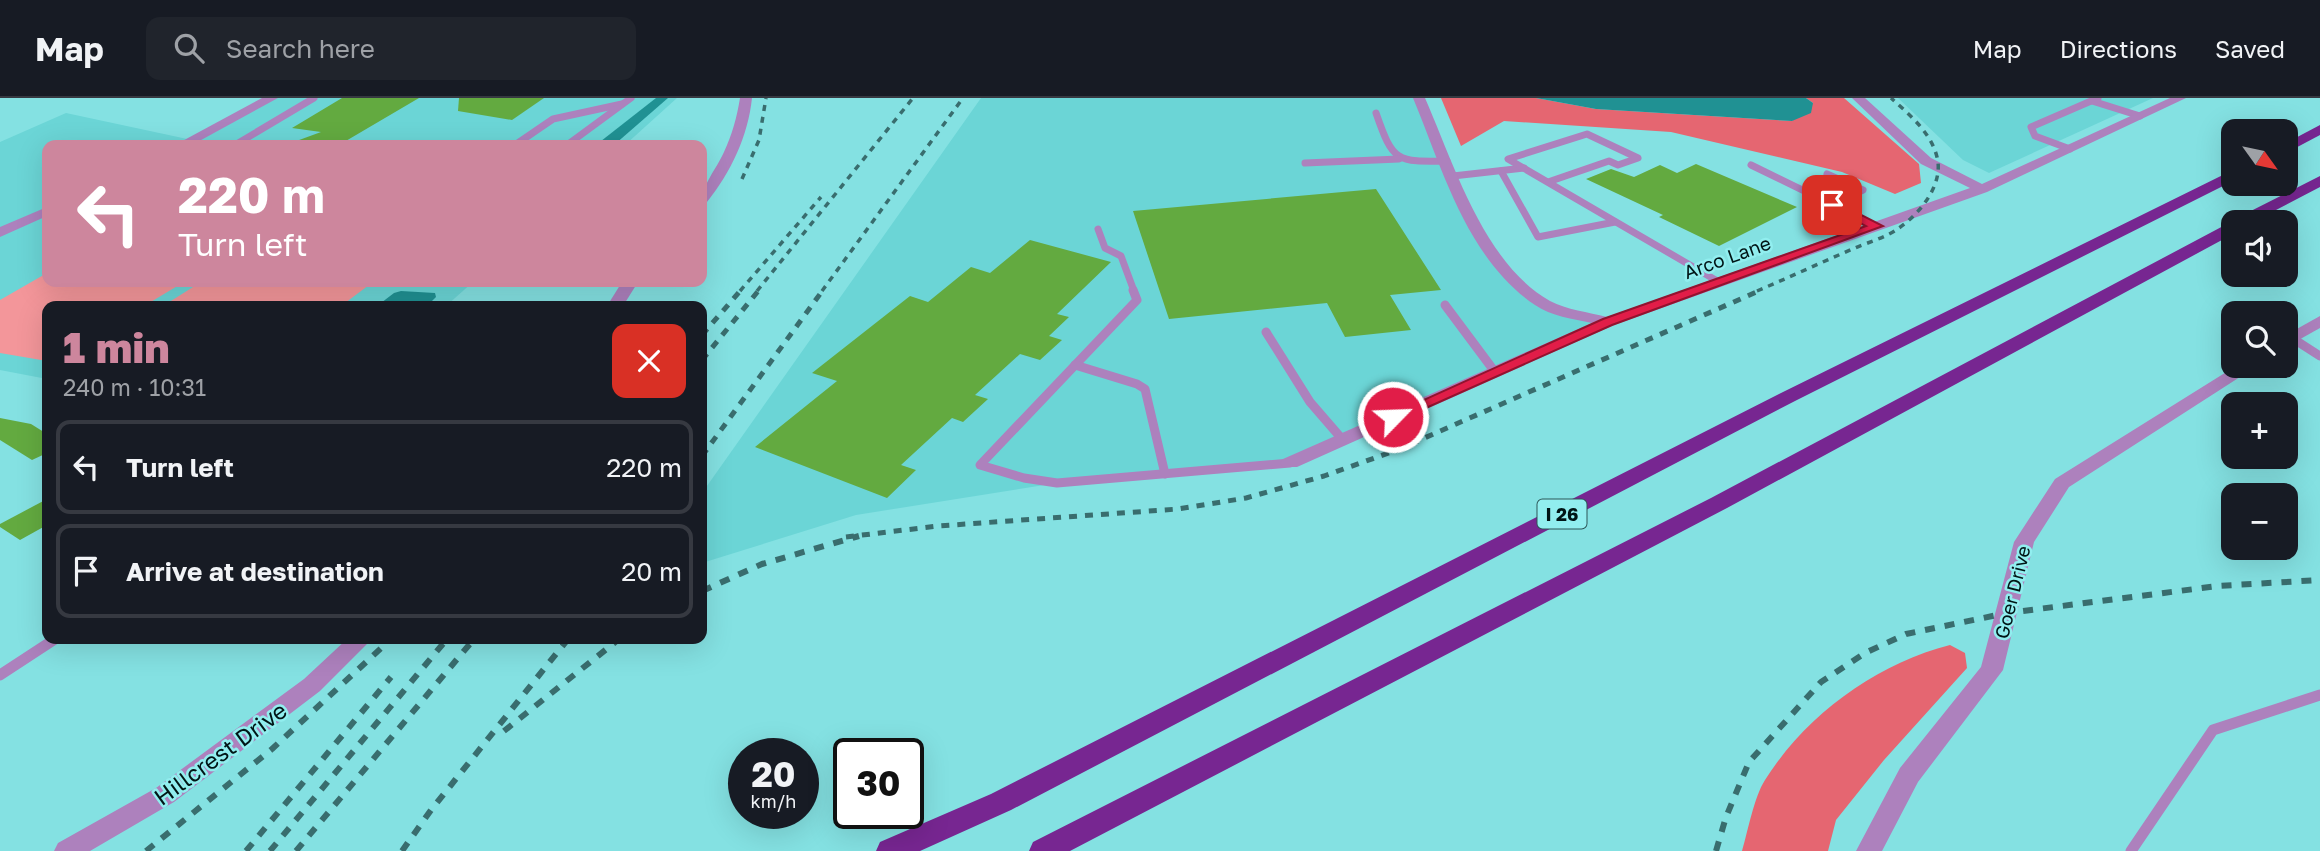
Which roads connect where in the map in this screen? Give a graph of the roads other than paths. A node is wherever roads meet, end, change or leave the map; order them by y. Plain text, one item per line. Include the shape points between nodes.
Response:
1 (272, 98) edge
2 (314, 98) edge
3 (631, 98) edge
4 (746, 98) edge
5 (1419, 98) edge
6 (1858, 98) edge
7 (2180, 98) edge
8 (2095, 99) edge
9 (622, 104) junction
10 (1376, 113) dead end
11 (2140, 116) junction
12 (2320, 131) edge
13 (192, 140) edge
14 (243, 140) edge
15 (522, 140) edge
16 (575, 140) edge
17 (2298, 143) edge
18 (2070, 149) junction
19 (1399, 159) junction
20 (1447, 161) junction
21 (1305, 163) dead end
22 (1751, 165) dead end
23 (1524, 168) junction
24 (1501, 171) junction
25 (1827, 174) dead end
26 (1453, 176) junction
27 (2320, 181) edge
28 (1548, 182) junction
29 (2221, 182) edge
30 (1982, 189) junction
31 (707, 190) edge
32 (2320, 196) edge
33 (1832, 205) junction
34 (2264, 210) edge
35 (2287, 210) edge
36 (42, 213) edge
37 (1615, 222) junction
38 (1877, 226) junction
39 (1098, 229) dead end
40 (0, 233) edge
41 (2221, 233) edge
42 (2221, 238) edge
43 (2174, 258) junction
44 (1719, 282) junction
45 (1445, 305) dead end
46 (2320, 321) edge
47 (1608, 322) junction
48 (1266, 332) dead end
49 (2298, 334) edge
50 (2298, 345) edge
51 (2320, 356) edge
52 (1075, 365) junction
53 (1495, 372) junction
54 (2229, 378) edge
55 (1342, 439) junction
56 (1290, 463) joint
57 (1164, 474) junction
58 (47, 644) edge
59 (356, 644) edge
60 (0, 675) edge
61 (2320, 695) edge
62 (67, 851) edge
63 (890, 851) edge
64 (1043, 851) edge
65 (1868, 851) edge
66 (2131, 851) edge

1 - 13 street
2 - 14 lane
3 - 9 lane
4 - 31 street via 744,120
5 - 20 street
6 - 30 street via 1926,161
7 - 11 street, Arco Lane
8 - 11 lane
8 - 18 lane via 2031,127 2035,136
9 - 15 lane via 553,119
9 - 16 lane
10 - 19 lane via 1390,153
11 - 18 street, Arco Lane
12 - 17 highway
18 - 30 street, Arco Lane
19 - 20 lane
19 - 21 lane
20 - 26 street
22 - 33 lane
23 - 24 lane
23 - 28 lane
23 - 28 lane via 1508,159 1587,134 1637,158 1618,165 1609,161
24 - 26 lane
24 - 37 lane via 1538,237
25 - 33 lane via 1863,190
26 - 47 street via 1482,239 1507,273 1542,303
27 - 34 highway
28 - 37 lane
29 - 63 highway, I 26 via 1788,397 1001,802
30 - 38 street, Arco Lane
32 - 35 highway
33 - 38 lane
36 - 40 street
37 - 44 lane
38 - 44 street, Arco Lane
39 - 52 lane via 1105,248 1121,256 1137,300
41 - 43 highway
42 - 43 highway
43 - 64 highway via 1706,509
44 - 47 street, Arco Lane
45 - 53 lane
46 - 49 street
47 - 53 street, Arco Lane
48 - 55 lane via 1301,393
50 - 51 lane
52 - 57 lane via 1145,389
52 - 57 lane via 980,465 1057,483
53 - 55 street, Arco Lane
54 - 65 street, Goer Drive via 2062,483 2024,542 1992,670 1909,775
55 - 56 street, Arco Lane
56 - 57 lane
58 - 60 lane
59 - 62 street, Hillcrest Drive via 312,685 165,795
61 - 66 lane via 2214,730

